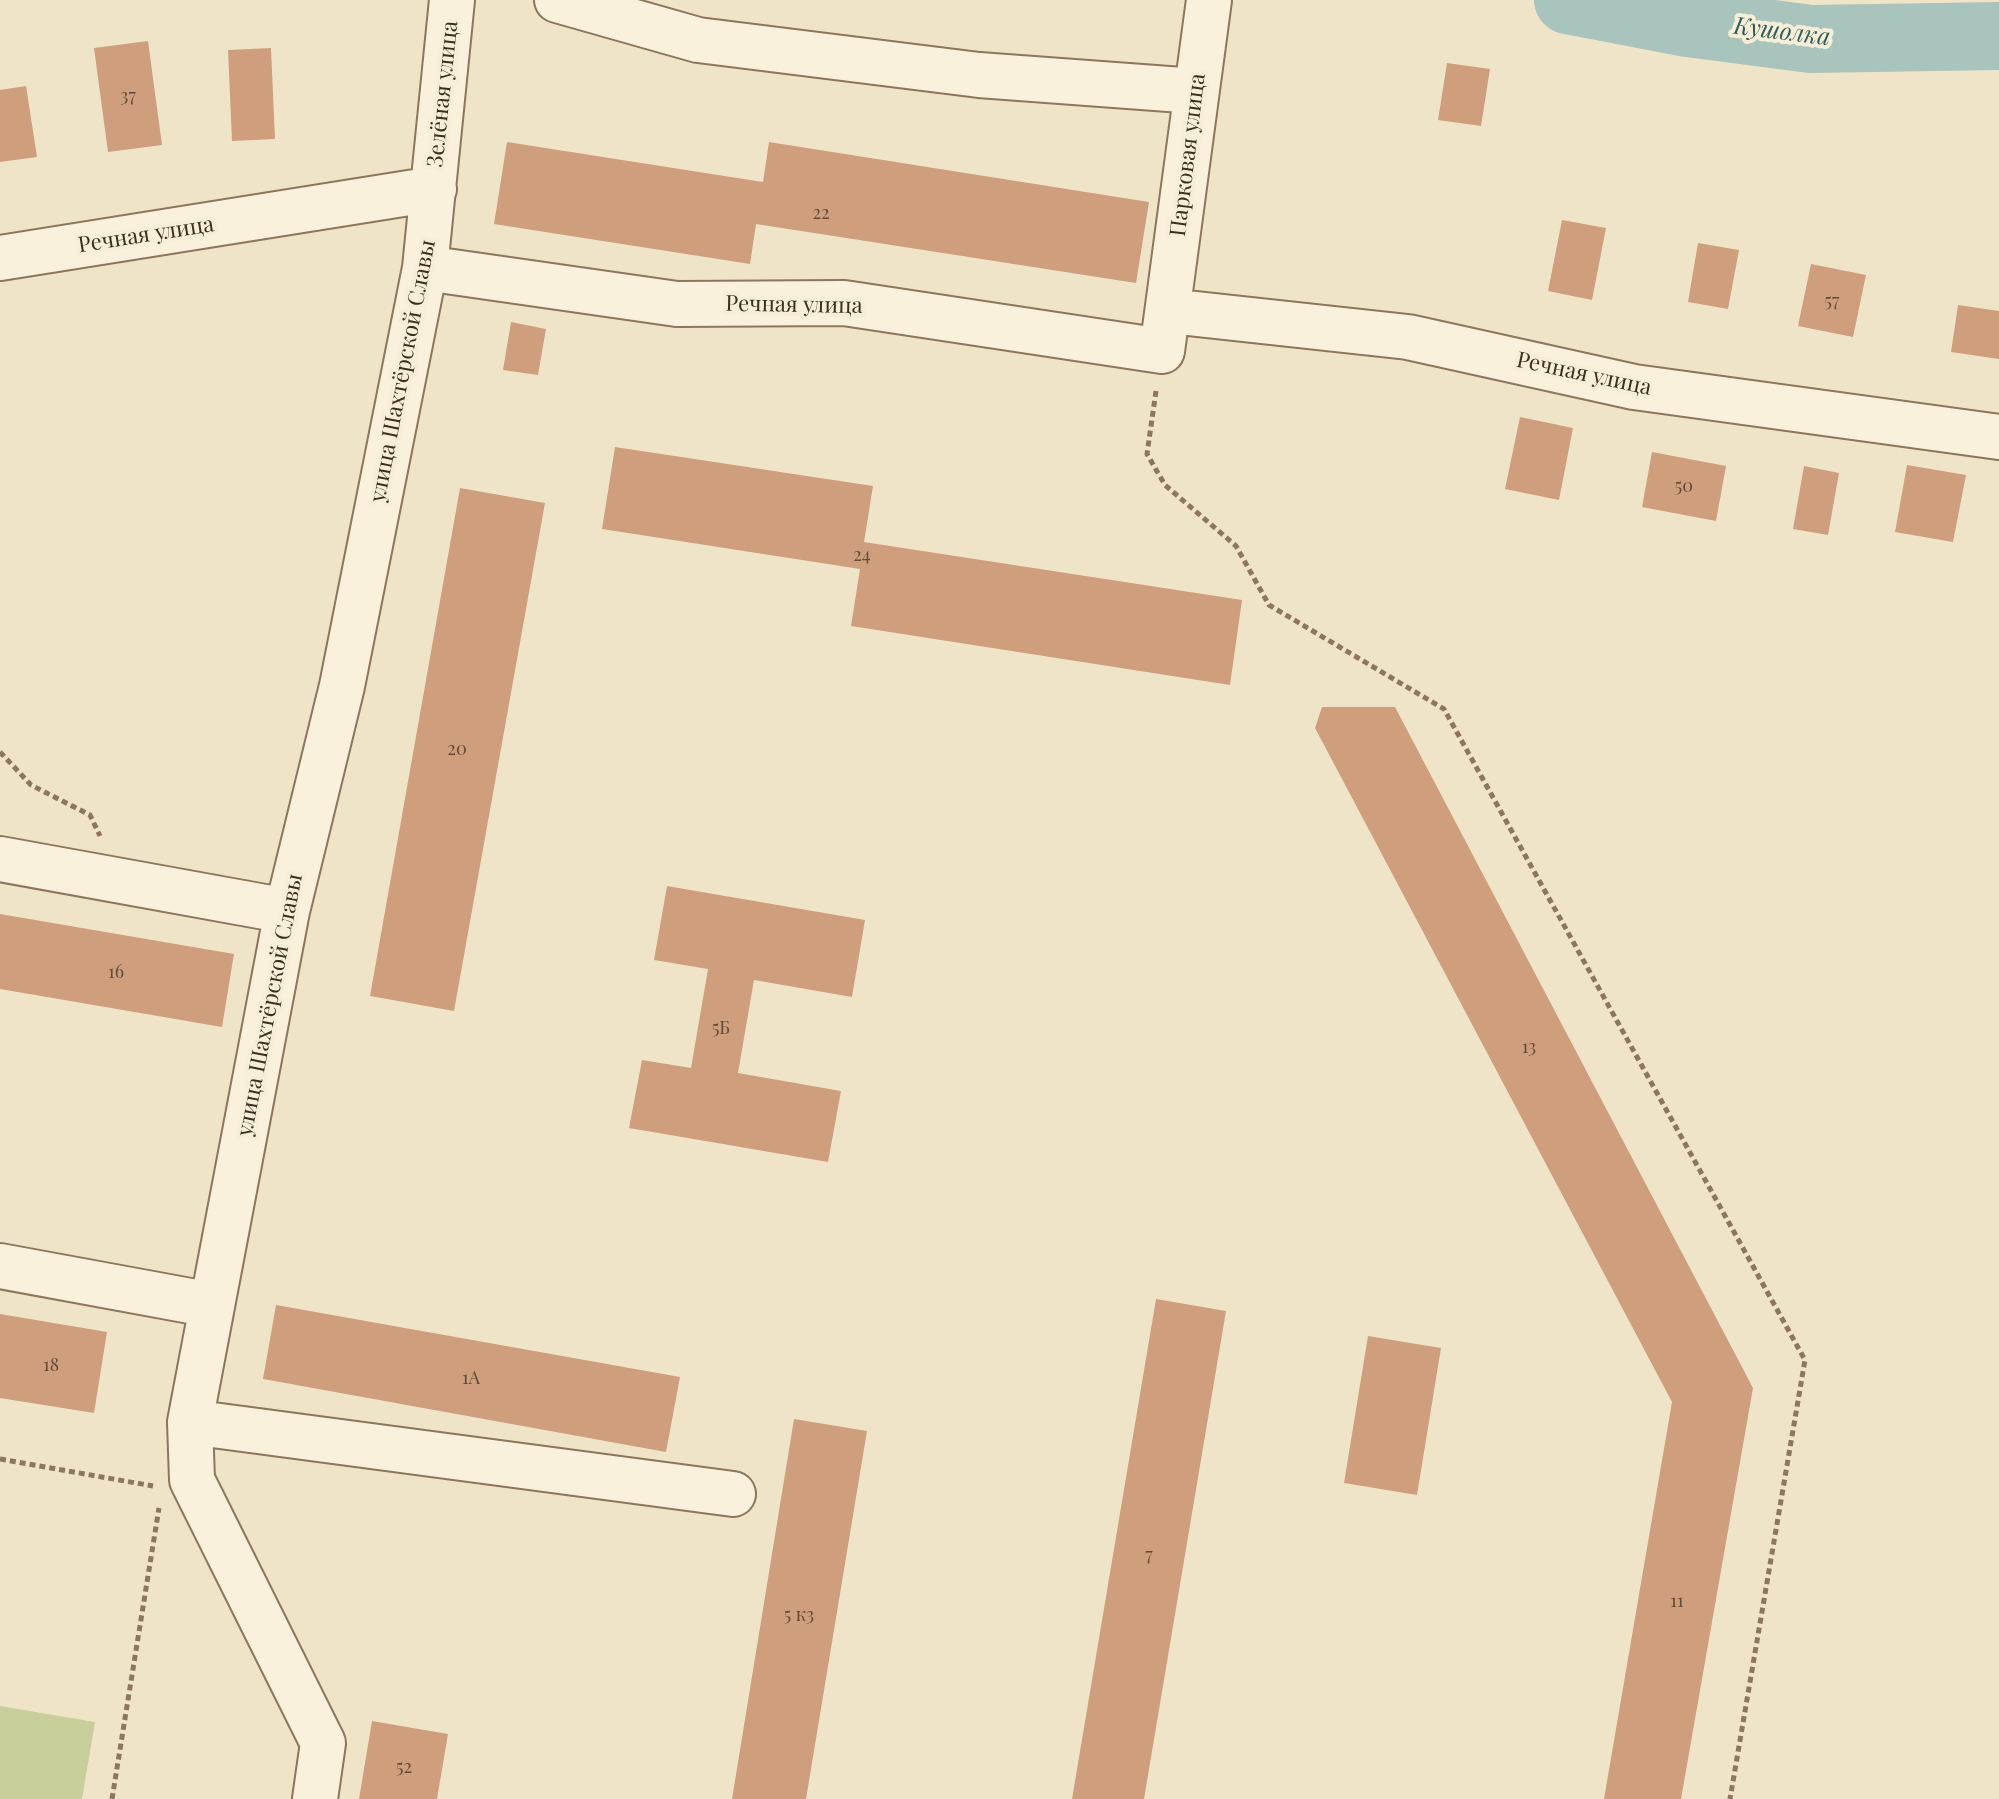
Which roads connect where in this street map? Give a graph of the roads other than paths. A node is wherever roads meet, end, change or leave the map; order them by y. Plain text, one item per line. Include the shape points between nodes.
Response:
1 (452, 0) edge
2 (557, 0) edge
3 (1209, 0) edge
4 (1196, 91) junction
5 (434, 189) junction
6 (0, 258) edge
7 (425, 268) junction
8 (1166, 331) junction
9 (1999, 437) edge
10 (0, 859) edge
11 (287, 911) junction
12 (0, 1266) edge
13 (212, 1305) junction
14 (190, 1422) junction
15 (733, 1494) dead end
16 (315, 1799) edge

1 - 5 street, Зелёная улица
2 - 4 street via 698,40 979,75
3 - 4 street, Парковая улица
4 - 8 street, Парковая улица
5 - 6 street, Речная улица
5 - 7 street, улица Шахтёрской Славы
7 - 8 street, Речная улица via 677,304 844,303
7 - 11 street, улица Шахтёрской Славы via 342,686
8 - 9 street, Речная улица via 1408,337 1634,387
10 - 11 street
11 - 13 street, улица Шахтёрской Славы
12 - 13 street
13 - 14 street, улица Шахтёрской Славы
14 - 15 street
14 - 16 street, улица Шахтёрской Славы via 192,1480 323,1743

